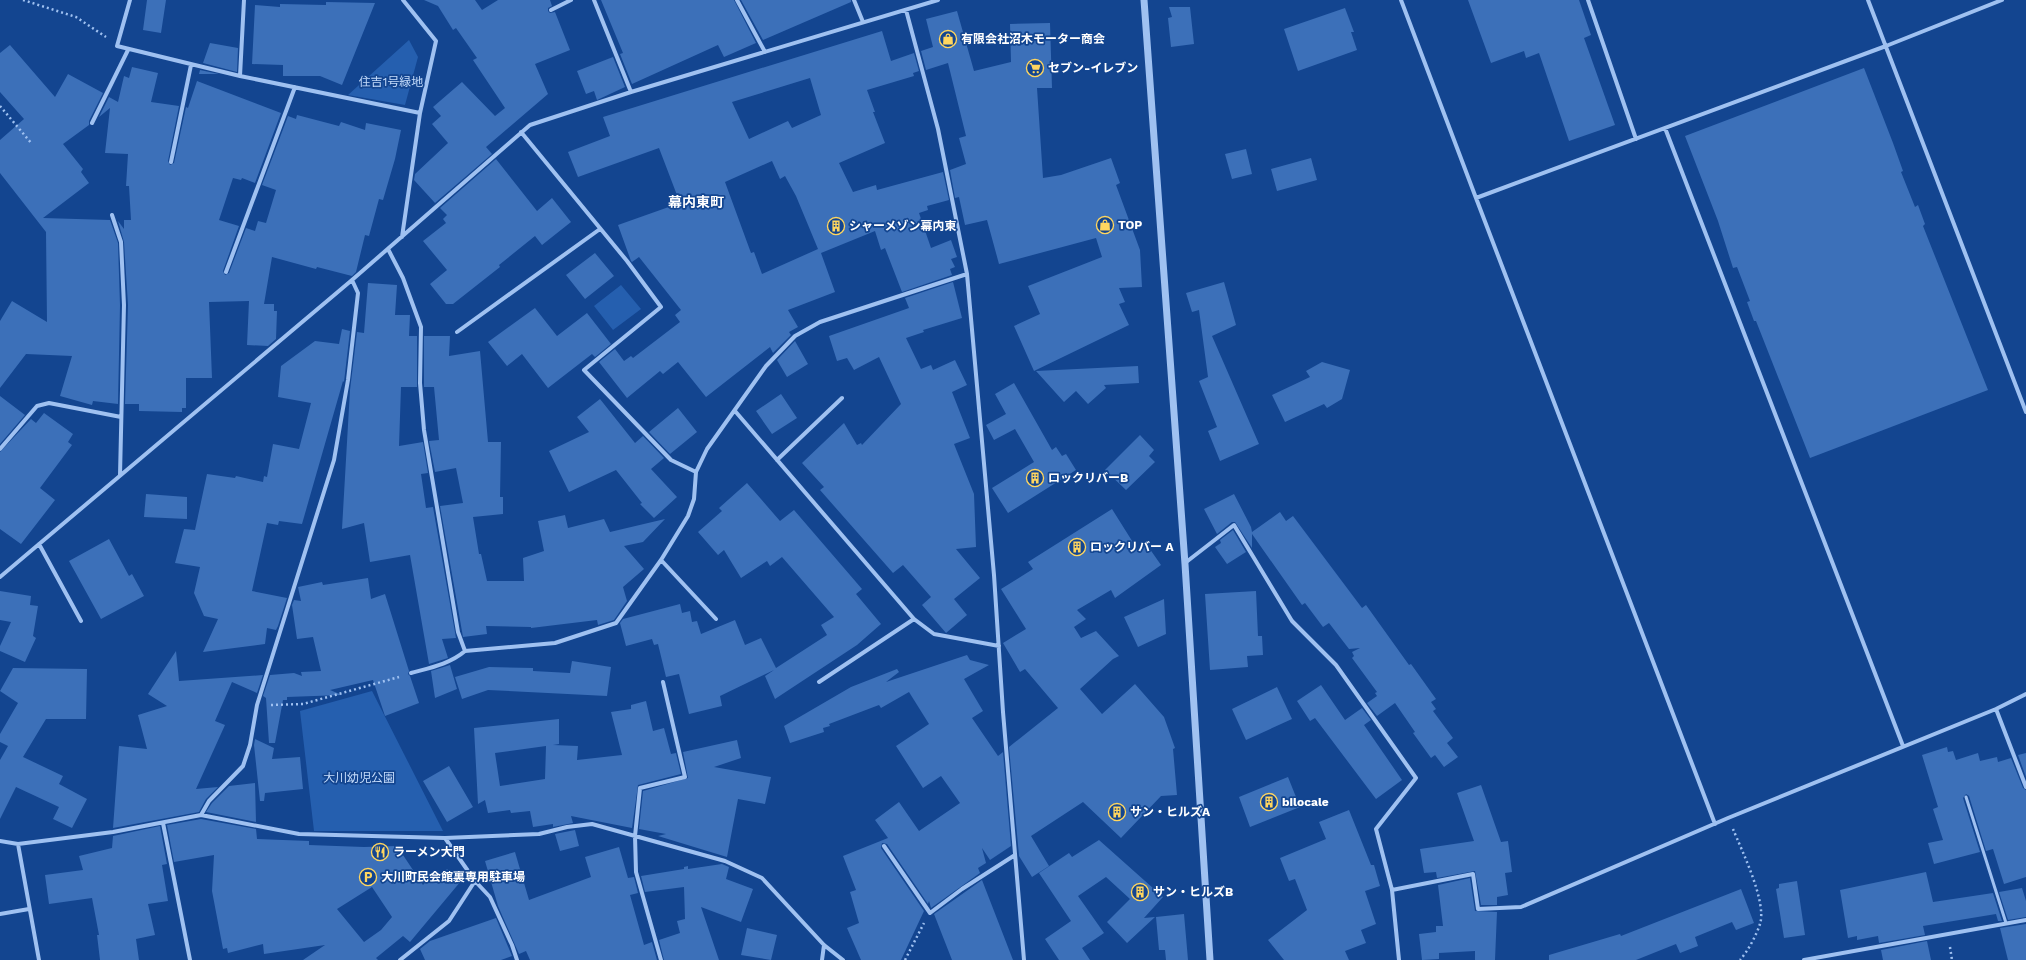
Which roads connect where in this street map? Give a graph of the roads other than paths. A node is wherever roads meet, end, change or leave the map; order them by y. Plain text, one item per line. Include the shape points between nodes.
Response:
1 (130, 0) edge
2 (244, 0) edge
3 (403, 0) edge
4 (571, 0) edge
5 (594, 0) edge
6 (737, 0) edge
7 (854, 0) edge
8 (938, 0) edge
9 (1144, 0) edge
10 (1401, 0) edge
11 (1588, 0) edge
12 (1868, 0) edge
13 (2002, 0) edge
14 (551, 10) dead end
15 (906, 10) junction
16 (863, 22) junction
17 (1886, 46) junction
18 (128, 50) junction
19 (765, 52) junction
20 (191, 65) junction
21 (240, 76) junction
22 (294, 87) junction
23 (631, 92) junction
24 (420, 113) junction
25 (92, 123) dead end
26 (1665, 128) junction
27 (521, 132) junction
28 (1636, 139) junction
29 (171, 162) dead end
30 (1476, 198) junction
31 (112, 215) dead end
32 (600, 229) junction
33 (402, 236) junction
34 (388, 249) junction
35 (226, 272) dead end
36 (967, 274) junction
37 (352, 280) junction
38 (457, 332) dead end
39 (842, 398) dead end
40 (735, 411) junction
41 (2026, 412) edge
42 (121, 417) junction
43 (0, 449) edge
44 (777, 460) junction
45 (696, 472) junction
46 (120, 475) junction
47 (39, 544) junction
48 (661, 560) junction
49 (1185, 564) junction
50 (0, 577) edge
51 (716, 619) dead end
52 (914, 620) junction
53 (81, 621) dead end
54 (999, 646) junction
55 (465, 651) junction
56 (411, 674) road end
57 (663, 682) dead end
58 (819, 682) dead end
59 (2026, 694) edge
60 (1996, 709) junction
61 (1903, 746) junction
62 (2026, 787) edge
63 (1966, 797) dead end
64 (201, 815) junction
65 (163, 823) junction
66 (1715, 824) junction
67 (635, 836) junction
68 (445, 838) junction
69 (0, 841) edge
70 (18, 844) junction
71 (884, 846) dead end
72 (1015, 855) junction
73 (475, 881) junction
74 (1392, 890) junction
75 (29, 909) junction
76 (0, 914) edge
77 (2026, 920) edge
78 (2006, 923) junction
79 (824, 945) junction
80 (39, 960) edge
81 (190, 960) edge
82 (400, 960) edge
83 (517, 960) edge
84 (661, 960) edge
85 (822, 960) edge
86 (843, 960) edge
87 (1024, 960) edge
88 (1210, 960) edge
89 (1399, 960) edge
90 (1804, 960) edge

1 - 18 street via 118,46
2 - 21 street
3 - 24 street via 436,42
4 - 14 street
5 - 23 street
6 - 19 street
7 - 16 street
8 - 15 street
9 - 49 street
10 - 30 street
11 - 28 street
12 - 17 street
13 - 17 street
15 - 16 street
15 - 36 street via 938,129
16 - 19 street
17 - 26 street
17 - 41 street
18 - 20 street
18 - 25 street
19 - 23 street
20 - 21 street
20 - 29 street
21 - 22 street
22 - 24 street
22 - 35 street
23 - 27 street via 530,125
24 - 33 street
26 - 28 street
26 - 61 street
27 - 32 street
27 - 33 street
28 - 30 street
30 - 66 street
31 - 42 street via 121,242 124,305
32 - 38 street
32 - 45 street via 661,308 584,370 671,460
33 - 34 street
34 - 37 street
34 - 55 street via 403,278 421,327 420,383 424,430 458,632
36 - 40 street via 820,322 794,336 766,366
36 - 54 street
37 - 46 street
37 - 64 street via 358,293 348,380 334,460 257,705 250,745 243,766 210,801
39 - 44 street
40 - 44 street
40 - 45 street via 707,449
42 - 43 street via 49,403 37,406
42 - 46 street
44 - 52 street
45 - 48 street via 694,499 688,516
46 - 47 street
47 - 50 street
47 - 53 street
48 - 51 street
48 - 55 street via 616,623 555,643
49 - 74 street via 1234,525 1292,621 1336,665 1416,778 1376,829
49 - 88 street
52 - 54 street via 934,634
52 - 58 street
54 - 72 street
55 - 56 street via 458,657
57 - 67 street via 685,777 640,788
59 - 60 street
60 - 61 street
60 - 62 street
61 - 66 street
63 - 78 lane
64 - 65 street
64 - 68 street via 299,834
65 - 70 street
65 - 81 street
66 - 74 street via 1521,907 1478,909 1473,874
67 - 68 street via 592,824 539,834
67 - 79 street via 725,861 762,878
67 - 84 street via 636,872
68 - 73 street
69 - 70 street
70 - 75 street
71 - 72 street via 930,913
72 - 87 street
73 - 82 street via 449,921
73 - 83 street via 490,897
74 - 89 street
75 - 76 street
75 - 80 street
77 - 78 street
78 - 90 street
79 - 85 street
79 - 86 street

